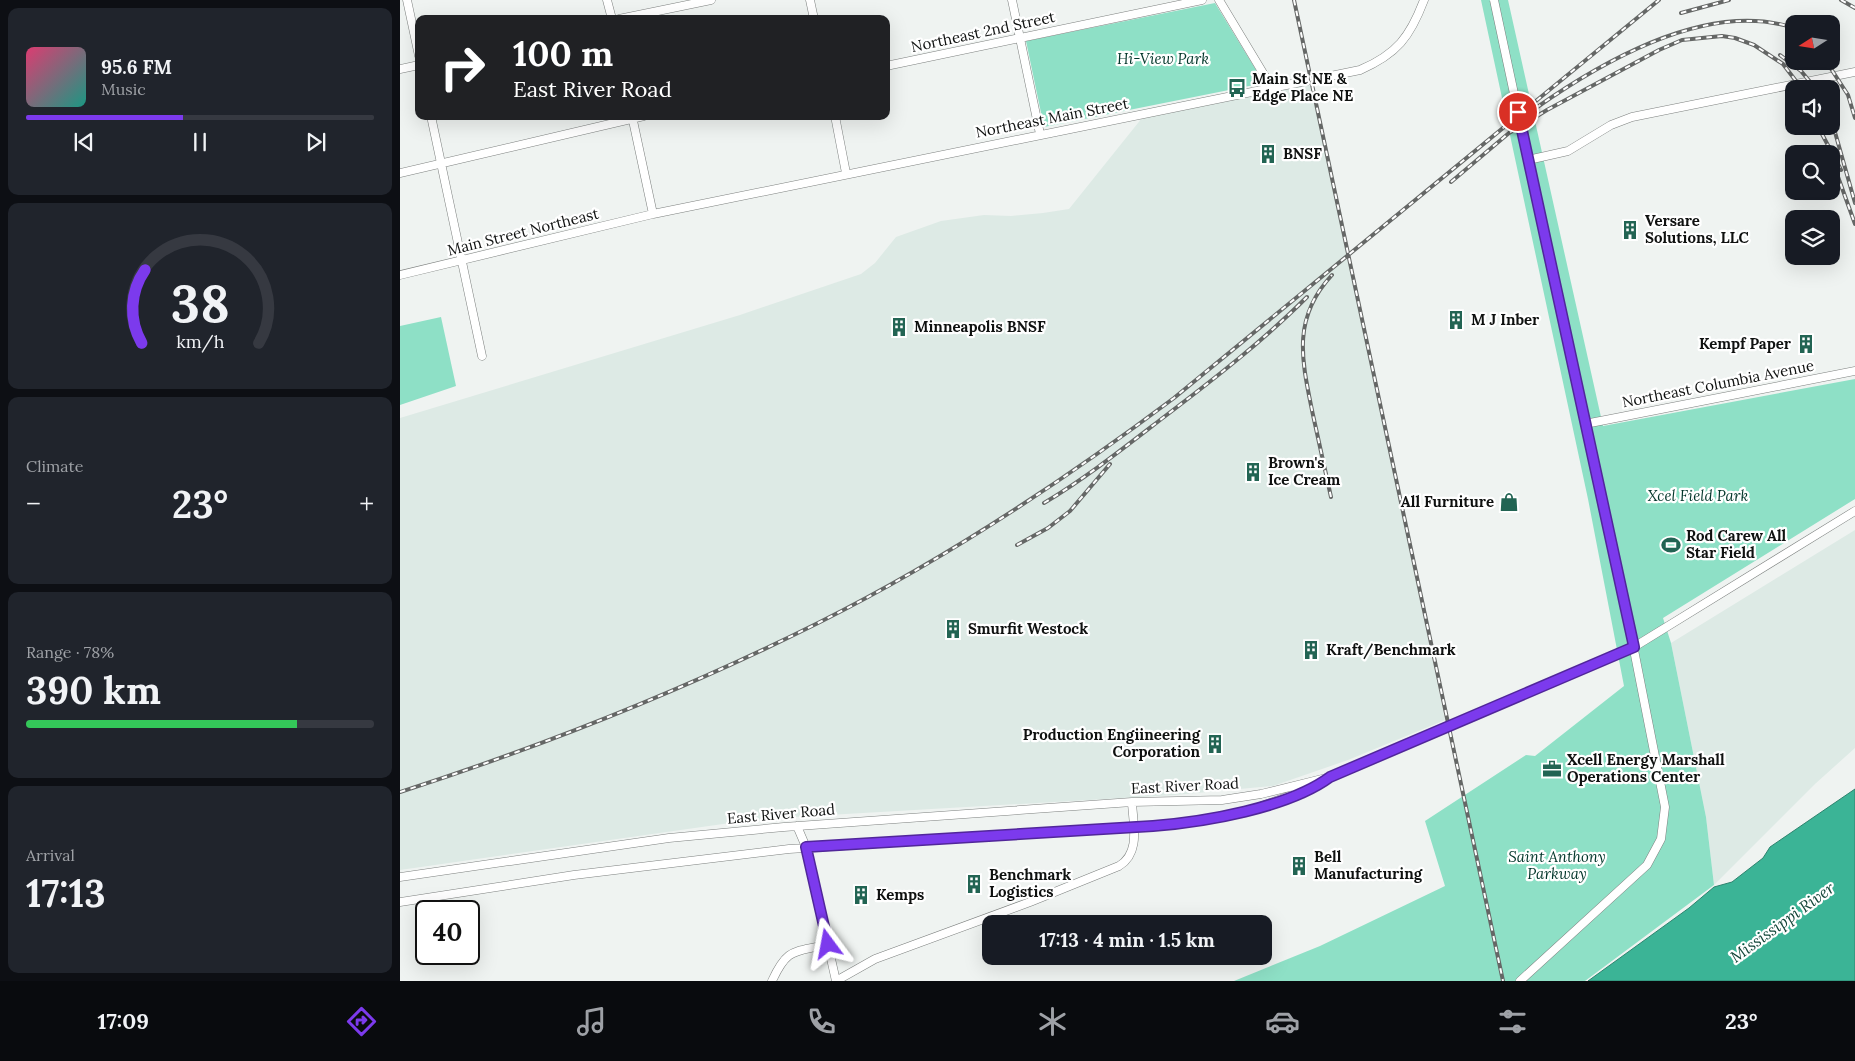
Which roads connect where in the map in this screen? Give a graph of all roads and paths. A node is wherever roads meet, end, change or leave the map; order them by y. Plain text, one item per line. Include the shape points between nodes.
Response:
1 (407, 0) edge
2 (608, 0) edge
3 (711, 0) edge
4 (810, 0) edge
5 (1012, 0) edge
6 (1202, 0) edge
7 (1219, 0) edge
8 (1424, 0) edge
9 (1494, 0) edge
10 (611, 15) edge
11 (638, 15) edge
12 (813, 15) edge
13 (415, 37) edge
14 (1020, 38) junction
15 (890, 65) edge
16 (415, 66) edge
17 (400, 69) edge
18 (1855, 72) edge
19 (1272, 88) junction
20 (432, 120) edge
21 (620, 120) edge
22 (633, 120) edge
23 (836, 120) edge
24 (1040, 134) junction
25 (1528, 160) junction
26 (441, 165) junction
27 (400, 174) edge
28 (846, 174) junction
29 (653, 214) junction
30 (460, 262) junction
31 (400, 275) edge
32 (482, 356) dead end
33 (1855, 371) edge
34 (1585, 424) junction
35 (1855, 511) edge
36 (1634, 647) junction
37 (1330, 777) junction
38 (1132, 802) junction
39 (797, 826) junction
40 (1133, 828) junction
41 (806, 847) junction
42 (400, 877) edge
43 (400, 902) edge
44 (828, 944) junction
45 (772, 981) edge
46 (836, 981) edge
47 (1520, 981) edge

1 - 13 street
2 - 10 street
3 - 11 street
4 - 12 street
5 - 14 street
6 - 14 street, Northeast 2nd Street
7 - 19 street
8 - 19 street, Northeast Main Street via 1415,24 1402,44 1382,60 1360,70
9 - 25 street, bridge
14 - 15 street, Northeast 2nd Street
14 - 24 street
16 - 17 street
18 - 25 street via 1632,117 1611,124 1568,151
19 - 24 street, Northeast Main Street
20 - 26 street
21 - 26 street
22 - 29 street
23 - 28 street
24 - 28 street, Northeast Main Street
25 - 34 street
26 - 27 street
26 - 30 street
28 - 29 street, Northeast Main Street
29 - 30 street, Main Street Northeast
30 - 31 street, Main Street Northeast
30 - 32 street
33 - 34 street, Northeast Columbia Avenue
34 - 36 street
35 - 36 street
36 - 37 street
36 - 47 street via 1664,796 1661,839 1647,865
37 - 38 street, East River Road via 1222,800
37 - 40 street, East River Road via 1320,785 1248,811 1207,820
38 - 39 street, East River Road
38 - 40 street
39 - 41 street
39 - 42 street, East River Road via 669,838
40 - 41 street, East River Road
40 - 46 street via 1134,844 1130,857 1119,866 875,959
41 - 43 street, East River Road via 583,873
41 - 44 street
44 - 45 street via 792,952 781,962
44 - 46 street

